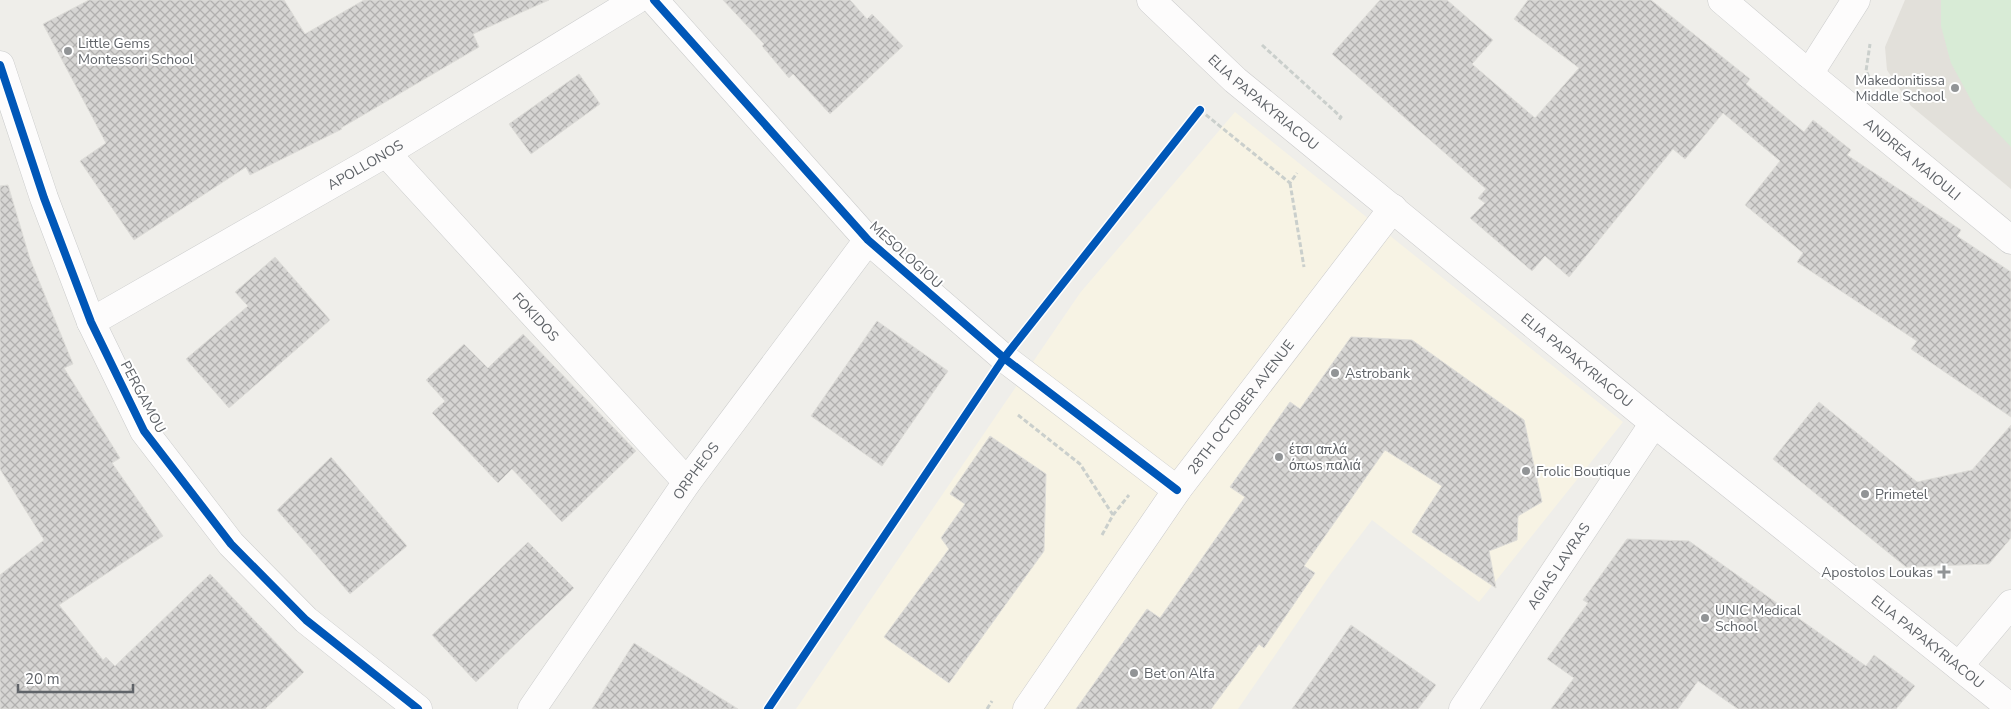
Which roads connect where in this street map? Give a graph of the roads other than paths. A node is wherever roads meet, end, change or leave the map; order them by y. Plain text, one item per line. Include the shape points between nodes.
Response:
1 (636, 0) edge
2 (654, 0) edge
3 (1152, 0) edge
4 (1722, 0) edge
5 (1856, 0) edge
6 (0, 65) edge
7 (1809, 74) junction
8 (386, 153) junction
9 (1393, 208) junction
10 (868, 240) junction
11 (2011, 240) edge
12 (91, 322) junction
13 (1654, 423) junction
14 (686, 482) junction
15 (1177, 490) junction
16 (2011, 604) edge
17 (1959, 666) junction
18 (2011, 708) edge
19 (418, 709) edge
20 (532, 709) edge
21 (1026, 709) edge
22 (1463, 709) edge

1 - 8 street, APOLLONOS
2 - 10 street, MESOLOGIOU
3 - 9 street, ELIA PAPAKYRIACOU via 1235,80
4 - 7 street, ANDREA MAIOULI
5 - 7 street
6 - 12 street, PERGAMOU via 44,198
7 - 11 street, ANDREA MAIOULI
8 - 12 street, APOLLONOS
8 - 14 street, FOKIDOS
9 - 13 street, ELIA PAPAKYRIACOU
9 - 15 street, 28TH OCTOBER AVENUE
10 - 14 street, ORPHEOS
10 - 15 street, MESOLOGIOU via 1004,358
12 - 19 street, PERGAMOU via 144,431 232,544 306,620
13 - 17 street, ELIA PAPAKYRIACOU
13 - 22 street, AGIAS LAVRAS
14 - 20 street, ORPHEOS
15 - 21 street, 28TH OCTOBER AVENUE
16 - 17 street
17 - 18 street, ELIA PAPAKYRIACOU

